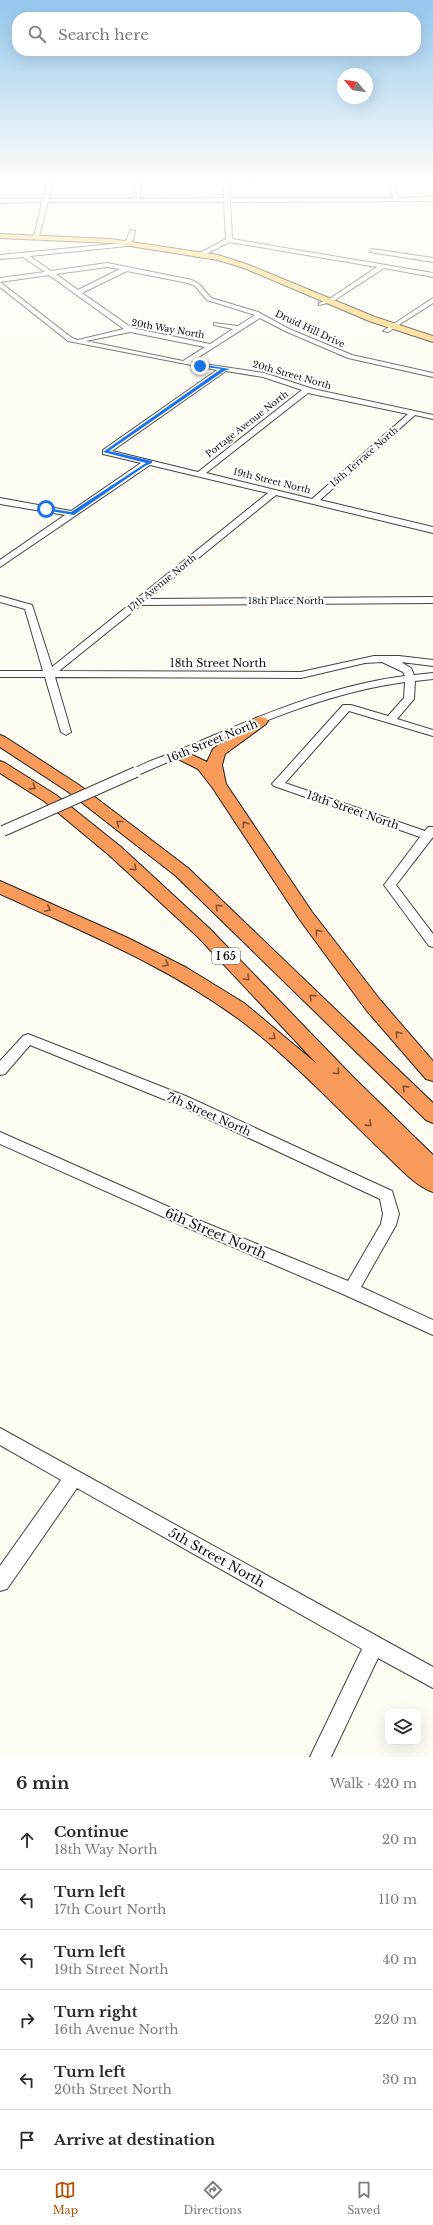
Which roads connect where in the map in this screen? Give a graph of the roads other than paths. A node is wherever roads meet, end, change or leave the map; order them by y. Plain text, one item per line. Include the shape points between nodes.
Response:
1 (36, 263) edge
2 (215, 263) edge
3 (235, 263) edge
4 (365, 263) edge
5 (383, 266) junction
6 (126, 269) junction
7 (52, 274) junction
8 (433, 275) edge
9 (0, 280) edge
10 (0, 284) edge
11 (78, 292) junction
12 (433, 300) edge
13 (330, 301) junction
14 (321, 304) junction
15 (260, 316) junction
16 (216, 324) dead end
17 (239, 328) junction
18 (389, 329) junction
19 (130, 330) junction
20 (433, 339) edge
21 (75, 341) junction
22 (433, 344) edge
23 (211, 346) junction
24 (184, 363) junction
25 (228, 369) junction
26 (433, 375) edge
27 (307, 390) junction
28 (413, 413) junction
29 (433, 417) edge
30 (151, 462) junction
31 (200, 474) junction
32 (275, 492) junction
33 (0, 501) edge
34 (314, 501) junction
35 (72, 514) junction
36 (433, 530) edge
37 (0, 564) edge
38 (0, 599) edge
39 (433, 600) edge
40 (139, 602) junction
41 (380, 659) junction
42 (433, 663) edge
43 (0, 674) edge
44 (49, 674) junction
45 (433, 676) edge
46 (410, 677) junction
47 (390, 720) junction
48 (261, 721) junction
49 (66, 732) dead end
50 (433, 733) edge
51 (0, 740) edge
52 (179, 754) junction
53 (0, 766) edge
54 (218, 784) junction
55 (2, 832) edge
56 (430, 832) edge
57 (0, 888) edge
58 (433, 943) edge
59 (0, 1070) edge
60 (433, 1074) edge
61 (433, 1115) edge
62 (0, 1138) edge
63 (433, 1168) edge
64 (433, 1184) edge
65 (350, 1290) junction
66 (433, 1328) edge
67 (0, 1436) edge
68 (74, 1477) junction
69 (0, 1582) edge
70 (374, 1645) junction
71 (433, 1678) edge
72 (320, 1757) edge

1 - 7 street
2 - 14 main road via 251,274
3 - 13 main road
4 - 5 street
5 - 8 street
5 - 13 street
6 - 7 street, Druid Hill Drive via 101,266
6 - 11 street
6 - 15 street, Druid Hill Drive via 190,281 202,287 209,299
7 - 9 street, Druid Hill Drive
7 - 11 street
10 - 21 street, 20th Street North via 64,337
11 - 19 street
12 - 18 street
13 - 14 street
13 - 18 main road
14 - 18 main road
15 - 17 street
15 - 26 street, Druid Hill Drive via 350,357
16 - 17 street, 20th Way North
17 - 23 street
18 - 20 main road
18 - 22 main road
19 - 21 street, 20th Way North
19 - 23 street, 20th Way North
21 - 24 street, 20th Street North
23 - 24 street
24 - 25 street, 20th Street North
25 - 27 street, 20th Street North via 270,376
25 - 30 street, 19th Street North via 222,370 106,452
27 - 28 street, 20th Street North
27 - 31 street, Portage Avenue North
28 - 29 street, 20th Street North
28 - 34 street, 15th Terrace North
30 - 31 street, 19th Street North
30 - 35 street
31 - 32 street, 19th Street North
32 - 34 street, 19th Street North
32 - 40 street, 17th Avenue North
33 - 35 street
34 - 36 street, 19th Street North
35 - 37 street
38 - 44 street via 28,607
39 - 40 street, 18th Place North
40 - 44 street, 17th Avenue North
41 - 42 street, 18th Street North via 397,658
41 - 44 street, 18th Street North via 364,660 323,672 301,675
41 - 46 street via 407,670
43 - 44 street, 18th Street North
44 - 49 street
45 - 46 street, 16th Street North
46 - 47 street via 409,699
46 - 48 street, 16th Street North via 320,700
47 - 50 street
47 - 56 street, 13th Street North via 348,707 278,784
48 - 52 street, 16th Street North
48 - 54 highway via 218,752 214,765
61 -> 51 highway, I 65 via 182,872 73,788
52 - 54 highway via 203,766
52 - 55 street, 16th Street North, bridge
53 -> 63 highway, I 65 via 50,798 103,841 204,933
60 -> 54 highway via 374,1006 306,916
56 - 58 street via 390,885
57 -> 64 highway via 184,973 238,1008 306,1064
59 - 65 street, 7th Street North via 28,1040 182,1101 387,1195 391,1214 388,1225
62 - 65 street, 6th Street North via 190,1223
65 - 66 street, 6th Street North
67 - 68 street, 5th Street North
68 - 69 street
68 - 70 street, 5th Street North
70 - 71 street, 5th Street North
70 - 72 street

